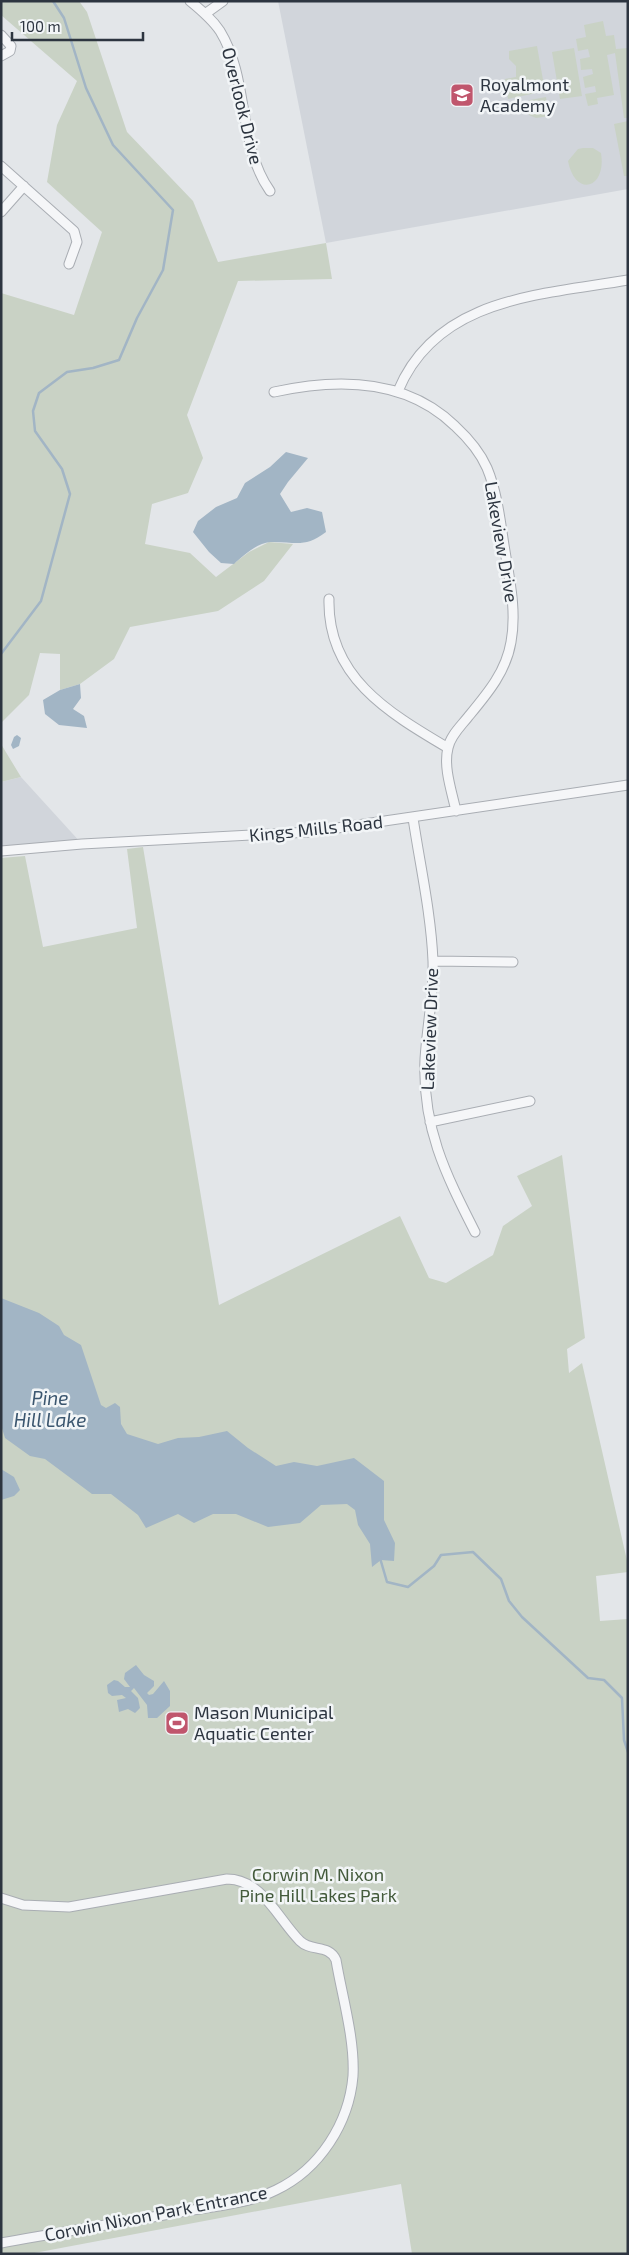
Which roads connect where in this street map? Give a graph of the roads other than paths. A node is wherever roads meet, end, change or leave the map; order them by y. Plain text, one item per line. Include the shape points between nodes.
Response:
1 (190, 1) edge
2 (223, 1) edge
3 (205, 14) junction
4 (1, 35) edge
5 (1, 56) edge
6 (1, 166) edge
7 (24, 186) junction
8 (270, 192) dead end
9 (1, 212) edge
10 (68, 264) dead end
11 (628, 280) edge
12 (398, 391) junction
13 (274, 392) dead end
14 (329, 599) dead end
15 (448, 748) junction
16 (628, 785) edge
17 (456, 811) junction
18 (413, 818) junction
19 (1, 851) edge
20 (433, 961) junction
21 (513, 962) dead end
22 (530, 1101) dead end
23 (430, 1122) junction
24 (475, 1232) dead end
25 (1, 1898) edge
26 (1, 2243) edge

1 - 3 street, Overlook Drive
2 - 3 street
3 - 8 street, Overlook Drive via 226,41 257,169
4 - 5 street via 11,46 10,51
6 - 7 street
7 - 9 street
7 - 10 street via 76,235 77,242
11 - 12 street via 500,303 475,312 458,321 428,346 411,366
12 - 13 street, Lakeview Drive via 358,383 332,383
12 - 15 street, Lakeview Drive via 449,420 472,444 486,466 497,505 512,596 513,629 503,668 486,696 452,737
14 - 15 street via 333,632 357,681 380,705
15 - 17 street via 447,761
16 - 17 street, Kings Mills Road
17 - 18 street, Kings Mills Road
18 - 19 street, Kings Mills Road via 306,832
18 - 20 street, Lakeview Drive
20 - 21 street
20 - 23 street, Lakeview Drive via 425,1077
22 - 23 street
23 - 24 street, Lakeview Drive via 441,1161
25 - 26 street, Corwin Nixon Park Entrance via 23,1906 58,1908 227,1879 240,1880 265,1899 299,1940 310,1948 329,1951 336,1960 353,2060 350,2096 339,2127 326,2149 303,2172 276,2190 194,2210

